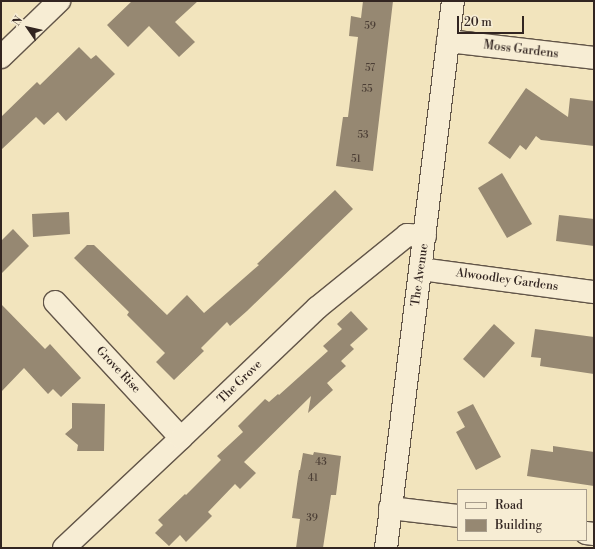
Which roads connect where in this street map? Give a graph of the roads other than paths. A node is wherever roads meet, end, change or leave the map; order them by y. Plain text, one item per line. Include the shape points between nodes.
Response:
1 (59, 1) edge
2 (453, 1) edge
3 (448, 41) junction
4 (1, 57) edge
5 (594, 58) edge
6 (425, 236) junction
7 (421, 268) junction
8 (594, 292) edge
9 (55, 302) dead end
10 (182, 438) junction
11 (390, 508) junction
12 (457, 516) edge
13 (64, 548) edge
14 (386, 548) edge

1 - 4 street
2 - 3 street, The Avenue
3 - 5 street, Moss Gardens
3 - 6 street, The Avenue
6 - 7 street, The Avenue
6 - 10 street, The Grove via 407,235 317,308
7 - 8 street, Alwoodley Gardens
7 - 11 street, The Avenue
9 - 10 street, Grove Rise
10 - 13 street, The Grove
11 - 12 street
11 - 14 street, The Avenue

